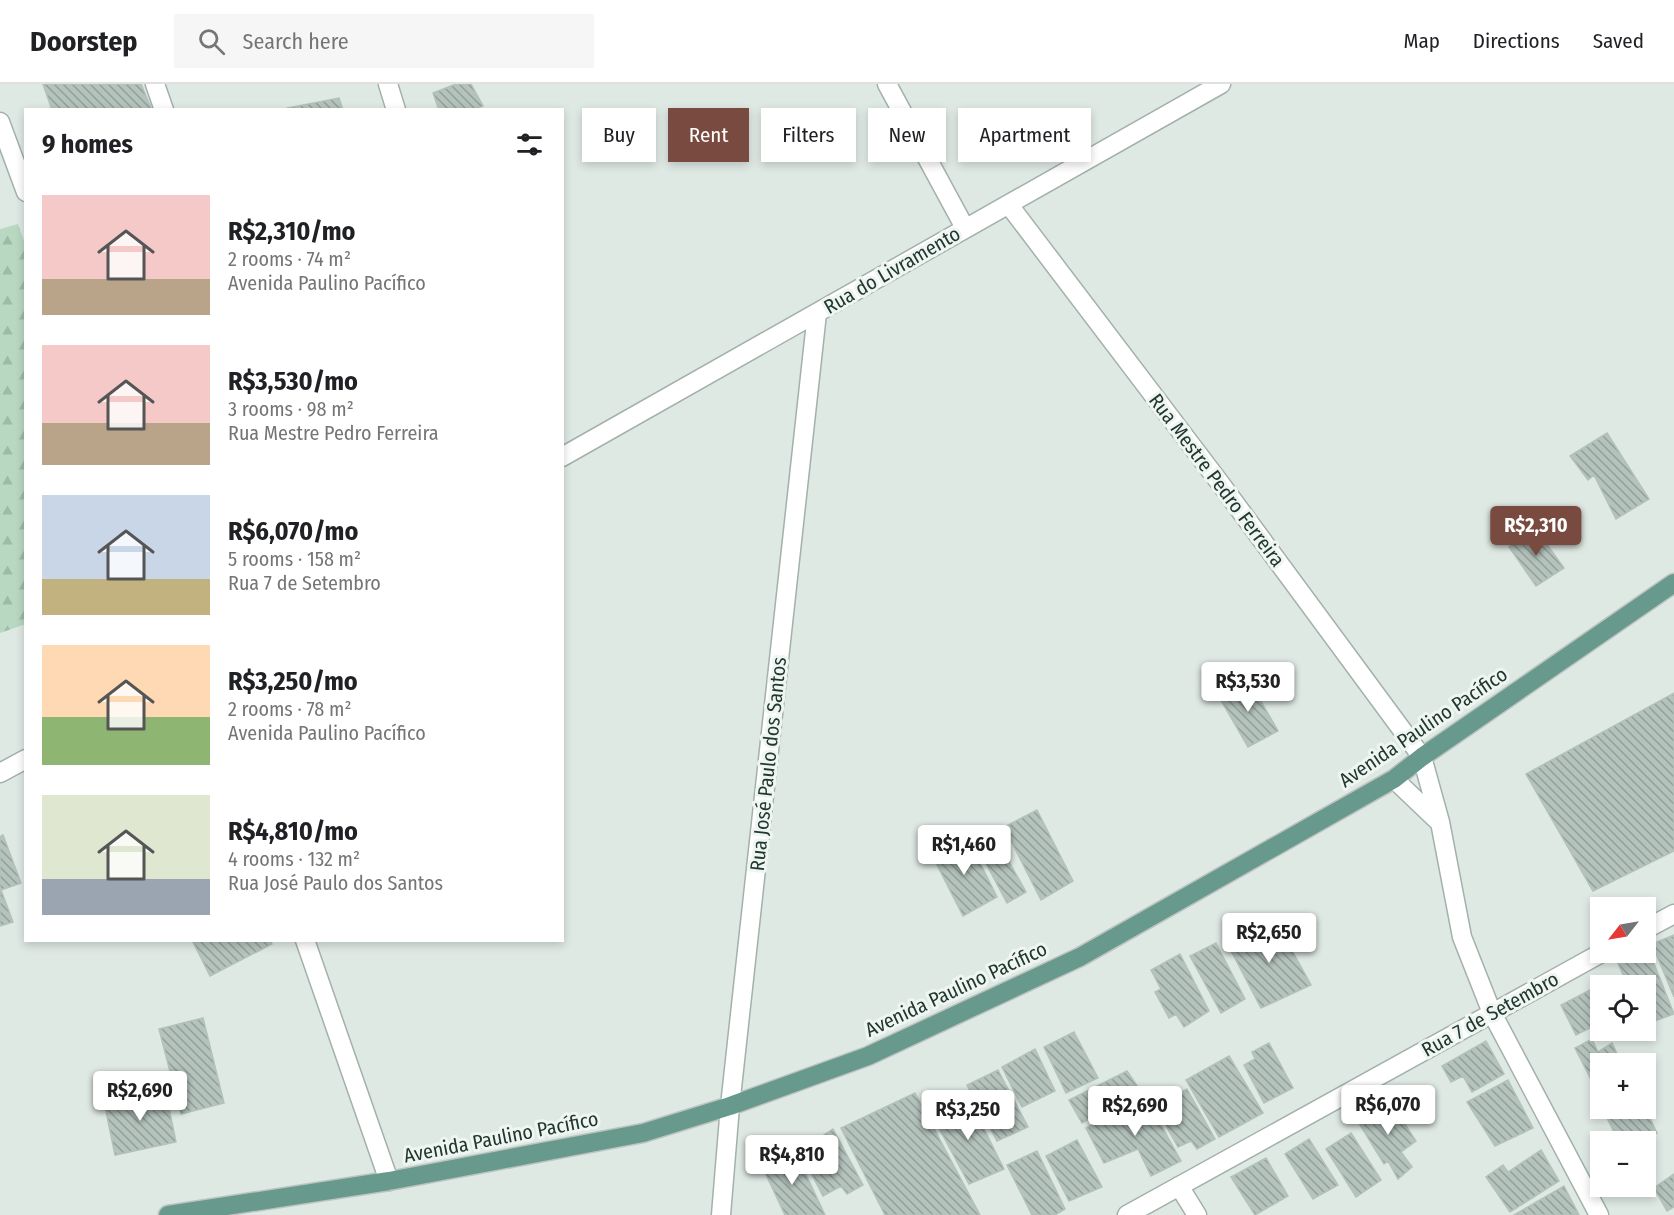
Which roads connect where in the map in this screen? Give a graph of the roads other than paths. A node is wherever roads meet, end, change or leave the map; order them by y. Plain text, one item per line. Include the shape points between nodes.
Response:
1 (155, 84) edge
2 (388, 84) edge
3 (887, 84) edge
4 (1221, 84) edge
5 (163, 108) edge
6 (395, 108) edge
7 (0, 122) edge
8 (24, 187) edge
9 (1009, 205) junction
10 (965, 228) junction
11 (817, 313) junction
12 (564, 456) edge
13 (1674, 583) edge
14 (1422, 757) junction
15 (24, 760) edge
16 (0, 773) edge
17 (1394, 779) junction
18 (1440, 822) junction
19 (1674, 914) edge
20 (1656, 924) edge
21 (306, 942) edge
22 (1590, 959) edge
23 (1492, 1012) junction
24 (730, 1106) junction
25 (389, 1181) junction
26 (1179, 1186) junction
27 (168, 1215) edge
28 (721, 1215) edge
29 (1127, 1215) edge
30 (1197, 1215) edge
31 (1599, 1215) edge

1 - 5 street
2 - 6 street
3 - 10 street
4 - 9 street, Rua do Livramento
7 - 8 street
9 - 10 street, Rua do Livramento
9 - 14 street, Rua Mestre Pedro Ferreira via 1221,483
10 - 11 street, Rua do Livramento
11 - 12 street, Rua do Livramento
11 - 24 street, Rua José Paulo dos Santos
13 - 14 main road, Avenida Paulino Pacífico
14 - 17 main road, Avenida Paulino Pacífico
14 - 18 street
15 - 16 street
17 - 18 street
17 - 24 main road, Avenida Paulino Pacífico via 1080,957 868,1056
18 - 23 street via 1462,937
19 - 20 street
21 - 25 street
22 - 23 street, Rua 7 de Setembro
23 - 26 street, Rua 7 de Setembro
23 - 31 street
24 - 25 main road, Avenida Paulino Pacífico via 643,1133
24 - 28 street, Rua José Paulo dos Santos
25 - 27 main road, Avenida Paulino Pacífico
26 - 29 street, Rua 7 de Setembro
26 - 30 street

